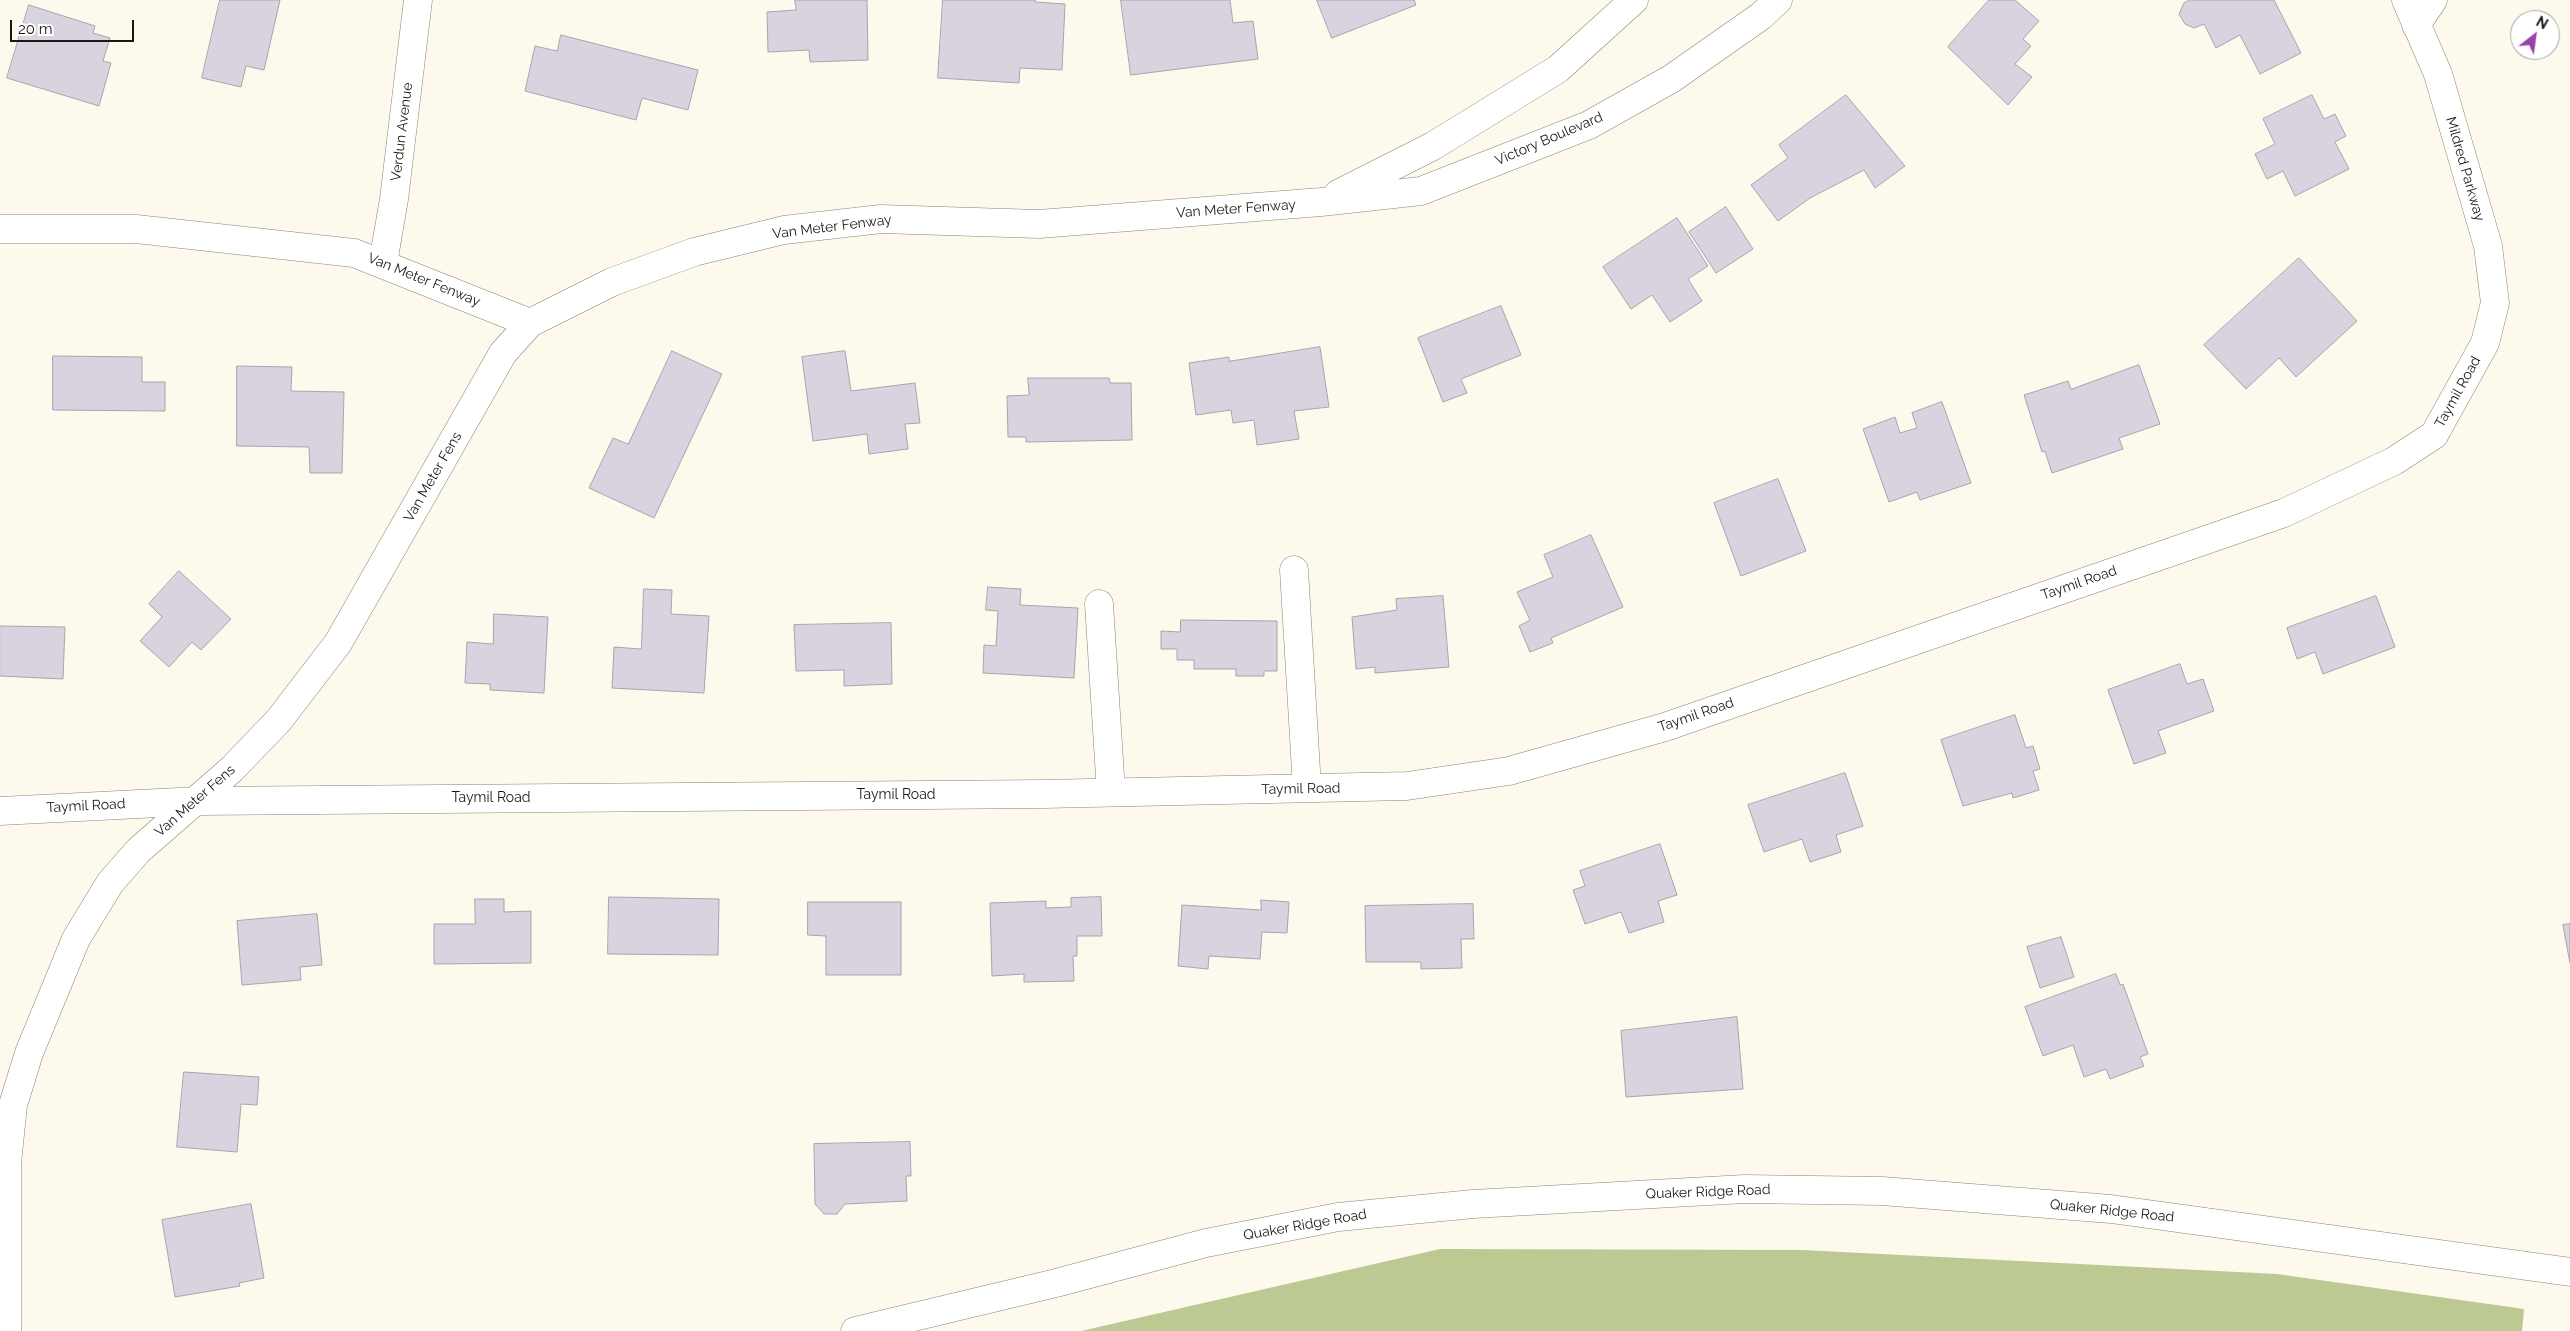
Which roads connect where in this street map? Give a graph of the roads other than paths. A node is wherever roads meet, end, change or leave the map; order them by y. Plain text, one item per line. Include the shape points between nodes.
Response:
1 (418, 0) edge
2 (1634, 0) edge
3 (1778, 0) edge
4 (2406, 0) edge
5 (2433, 0) edge
6 (2416, 25) junction
7 (1321, 202) junction
8 (0, 229) edge
9 (383, 263) junction
10 (530, 323) junction
11 (2485, 343) joint
12 (1294, 570) dead end
13 (1099, 604) dead end
14 (1307, 788) junction
15 (1111, 792) junction
16 (198, 801) junction
17 (0, 810) edge
18 (2570, 1272) edge
19 (7, 1331) edge
20 (855, 1331) edge

1 - 9 street, Verdun Avenue
2 - 7 street, Van Meter Fenway via 1558,69 1434,146
3 - 7 street, Victory Boulevard via 1761,16 1671,79 1589,126 1421,191
4 - 6 street, Mildred Parkway
5 - 6 street
6 - 11 street, Mildred Parkway via 2438,74 2488,246 2495,303
7 - 10 street, Van Meter Fenway via 1039,224 881,219 784,230 694,252 621,278
8 - 9 street, Van Meter Fenway via 136,229 354,253
9 - 10 street, Van Meter Fenway
10 - 16 street, Van Meter Fens via 503,353 338,644 278,720
11 - 14 street, Taymil Road via 2434,435 2394,461 2284,513 1665,727 1518,769 1407,786
12 - 14 street
13 - 15 street
14 - 15 street, Taymil Road
15 - 16 street, Taymil Road
16 - 17 street, Taymil Road
16 - 19 street, Van Meter Fens via 138,850 110,883 76,939 29,1053 13,1105 7,1163
18 - 20 street, Quaker Ridge Road via 2111,1209 1882,1191 1744,1189 1473,1204 1338,1218 1206,1243

